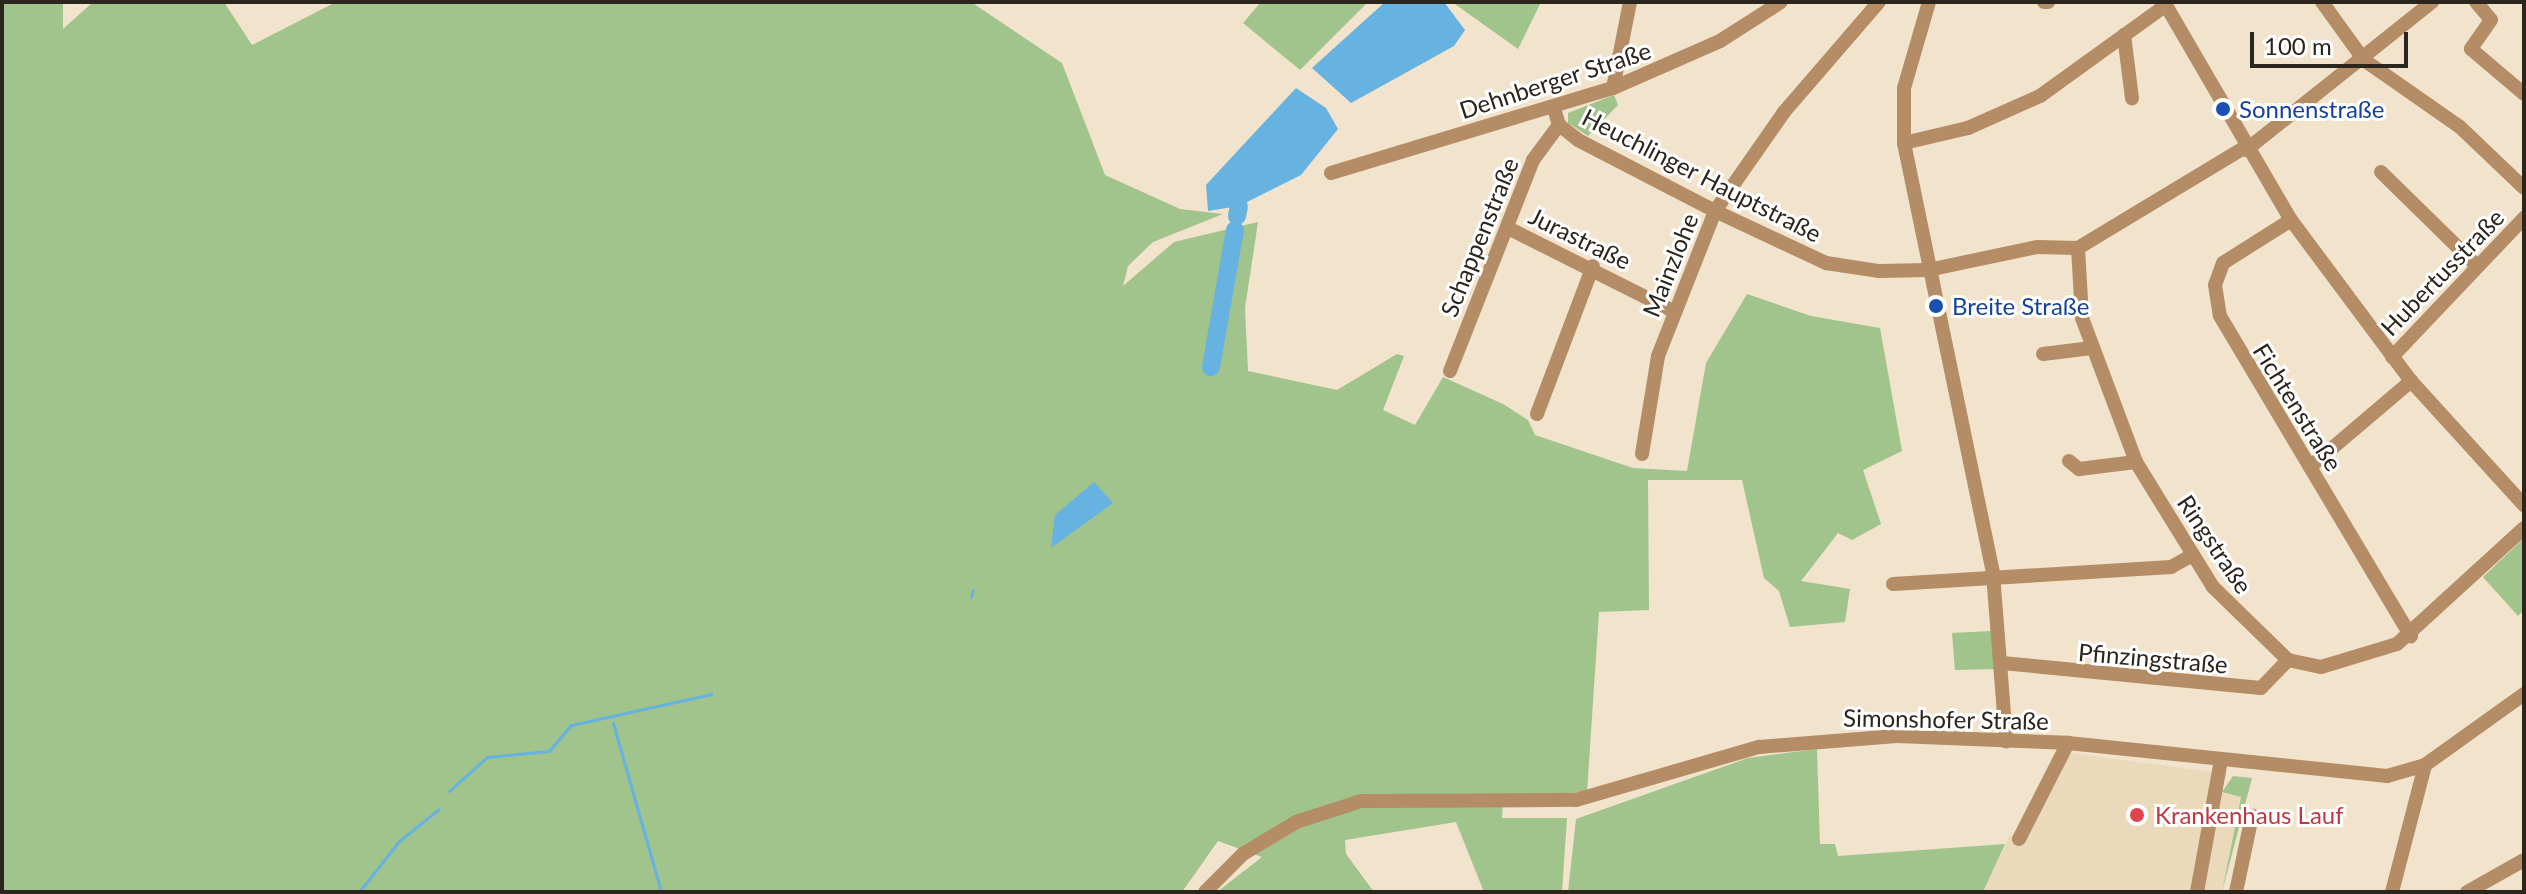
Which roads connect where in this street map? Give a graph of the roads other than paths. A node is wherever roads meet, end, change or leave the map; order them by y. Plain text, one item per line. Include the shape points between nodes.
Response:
1 (1630, 2) edge
2 (1781, 2) edge
3 (1879, 2) edge
4 (1929, 2) edge
5 (2322, 2) edge
6 (2432, 2) edge
7 (2476, 2) edge
8 (2165, 4) edge
9 (2124, 35) junction
10 (2364, 60) junction
11 (1613, 88) junction
12 (2524, 94) edge
13 (2132, 98) dead end
14 (1554, 108) junction
15 (1559, 125) junction
16 (1904, 143) junction
17 (2245, 149) junction
18 (2381, 172) dead end
19 (1331, 173) dead end
20 (2524, 188) edge
21 (1715, 211) junction
22 (2524, 218) edge
23 (2291, 220) junction
24 (1508, 228) junction
25 (2078, 248) junction
26 (1593, 266) junction
27 (2477, 266) junction
28 (1928, 270) junction
29 (1675, 312) junction
30 (2092, 348) junction
31 (2043, 354) dead end
32 (2392, 357) junction
33 (1450, 371) dead end
34 (2411, 381) junction
35 (1537, 414) dead end
36 (1642, 454) dead end
37 (2069, 461) dead end
38 (2136, 462) junction
39 (2310, 467) junction
40 (2524, 505) edge
41 (2524, 528) edge
42 (2193, 555) junction
43 (1993, 574) junction
44 (1893, 584) dead end
45 (2411, 636) junction
46 (2288, 660) junction
47 (2002, 663) junction
48 (2524, 694) edge
49 (2006, 741) junction
50 (2068, 743) junction
51 (2221, 760) junction
52 (2425, 765) junction
53 (2252, 816) dead end
54 (2019, 839) dead end
55 (2524, 860) edge
56 (1205, 892) edge
57 (2197, 892) edge
58 (2236, 892) edge
59 (2392, 892) edge
60 (2467, 892) edge

1 - 11 street
2 - 11 street, Dehnberger Straße via 1720,41
3 - 21 street, Mainzlohe via 1784,112
4 - 16 street via 1904,88
5 - 10 street
6 - 10 street
7 - 12 street via 2491,20 2471,49
8 - 9 street
8 - 17 street
9 - 13 street
9 - 16 street via 2040,96 1968,128
10 - 17 street
10 - 20 street via 2460,127
11 - 14 street, Dehnberger Straße
14 - 15 street, Heuchlinger Hauptstraße
14 - 19 street, Dehnberger Straße
15 - 21 street, Heuchlinger Hauptstraße
15 - 24 street, Schappenstraße via 1533,160
16 - 28 street
17 - 23 street
17 - 25 street
18 - 27 street
21 - 28 street, Heuchlinger Hauptstraße via 1826,263
21 - 29 street, Mainzlohe
22 - 27 street, Hubertusstraße
23 - 32 street
23 - 39 street, Fichtenstraße via 2223,263 2215,299 2238,353
24 - 26 street, Jurastraße
24 - 33 street, Schappenstraße
25 - 28 street, Heuchlinger Hauptstraße via 2037,247
25 - 30 street, Ringstraße via 2079,305
26 - 29 street, Jurastraße
26 - 35 street
27 - 32 street, Hubertusstraße
28 - 43 street
29 - 36 street, Mainzlohe via 1658,356
30 - 31 street
30 - 38 street, Ringstraße
32 - 34 street
34 - 39 street
34 - 40 street
37 - 38 street via 2079,469
38 - 42 street, Ringstraße
39 - 45 street, Fichtenstraße
41 - 45 street
42 - 43 street via 2171,567
42 - 46 street, Ringstraße via 2239,619
43 - 44 street
43 - 47 street
45 - 46 street via 2324,666
46 - 47 street, Pfinzingstraße via 2261,688
47 - 49 street
48 - 52 street, Simonshofer Straße
49 - 50 street, Simonshofer Straße
49 - 56 street, Simonshofer Straße via 1824,741 1727,753 1576,800 1361,801 1296,822 1243,854
50 - 51 street, Simonshofer Straße
50 - 54 street, Simonshofer Straße
51 - 52 street, Simonshofer Straße via 2370,778
51 - 57 street
52 - 59 street
53 - 58 street
55 - 60 street

